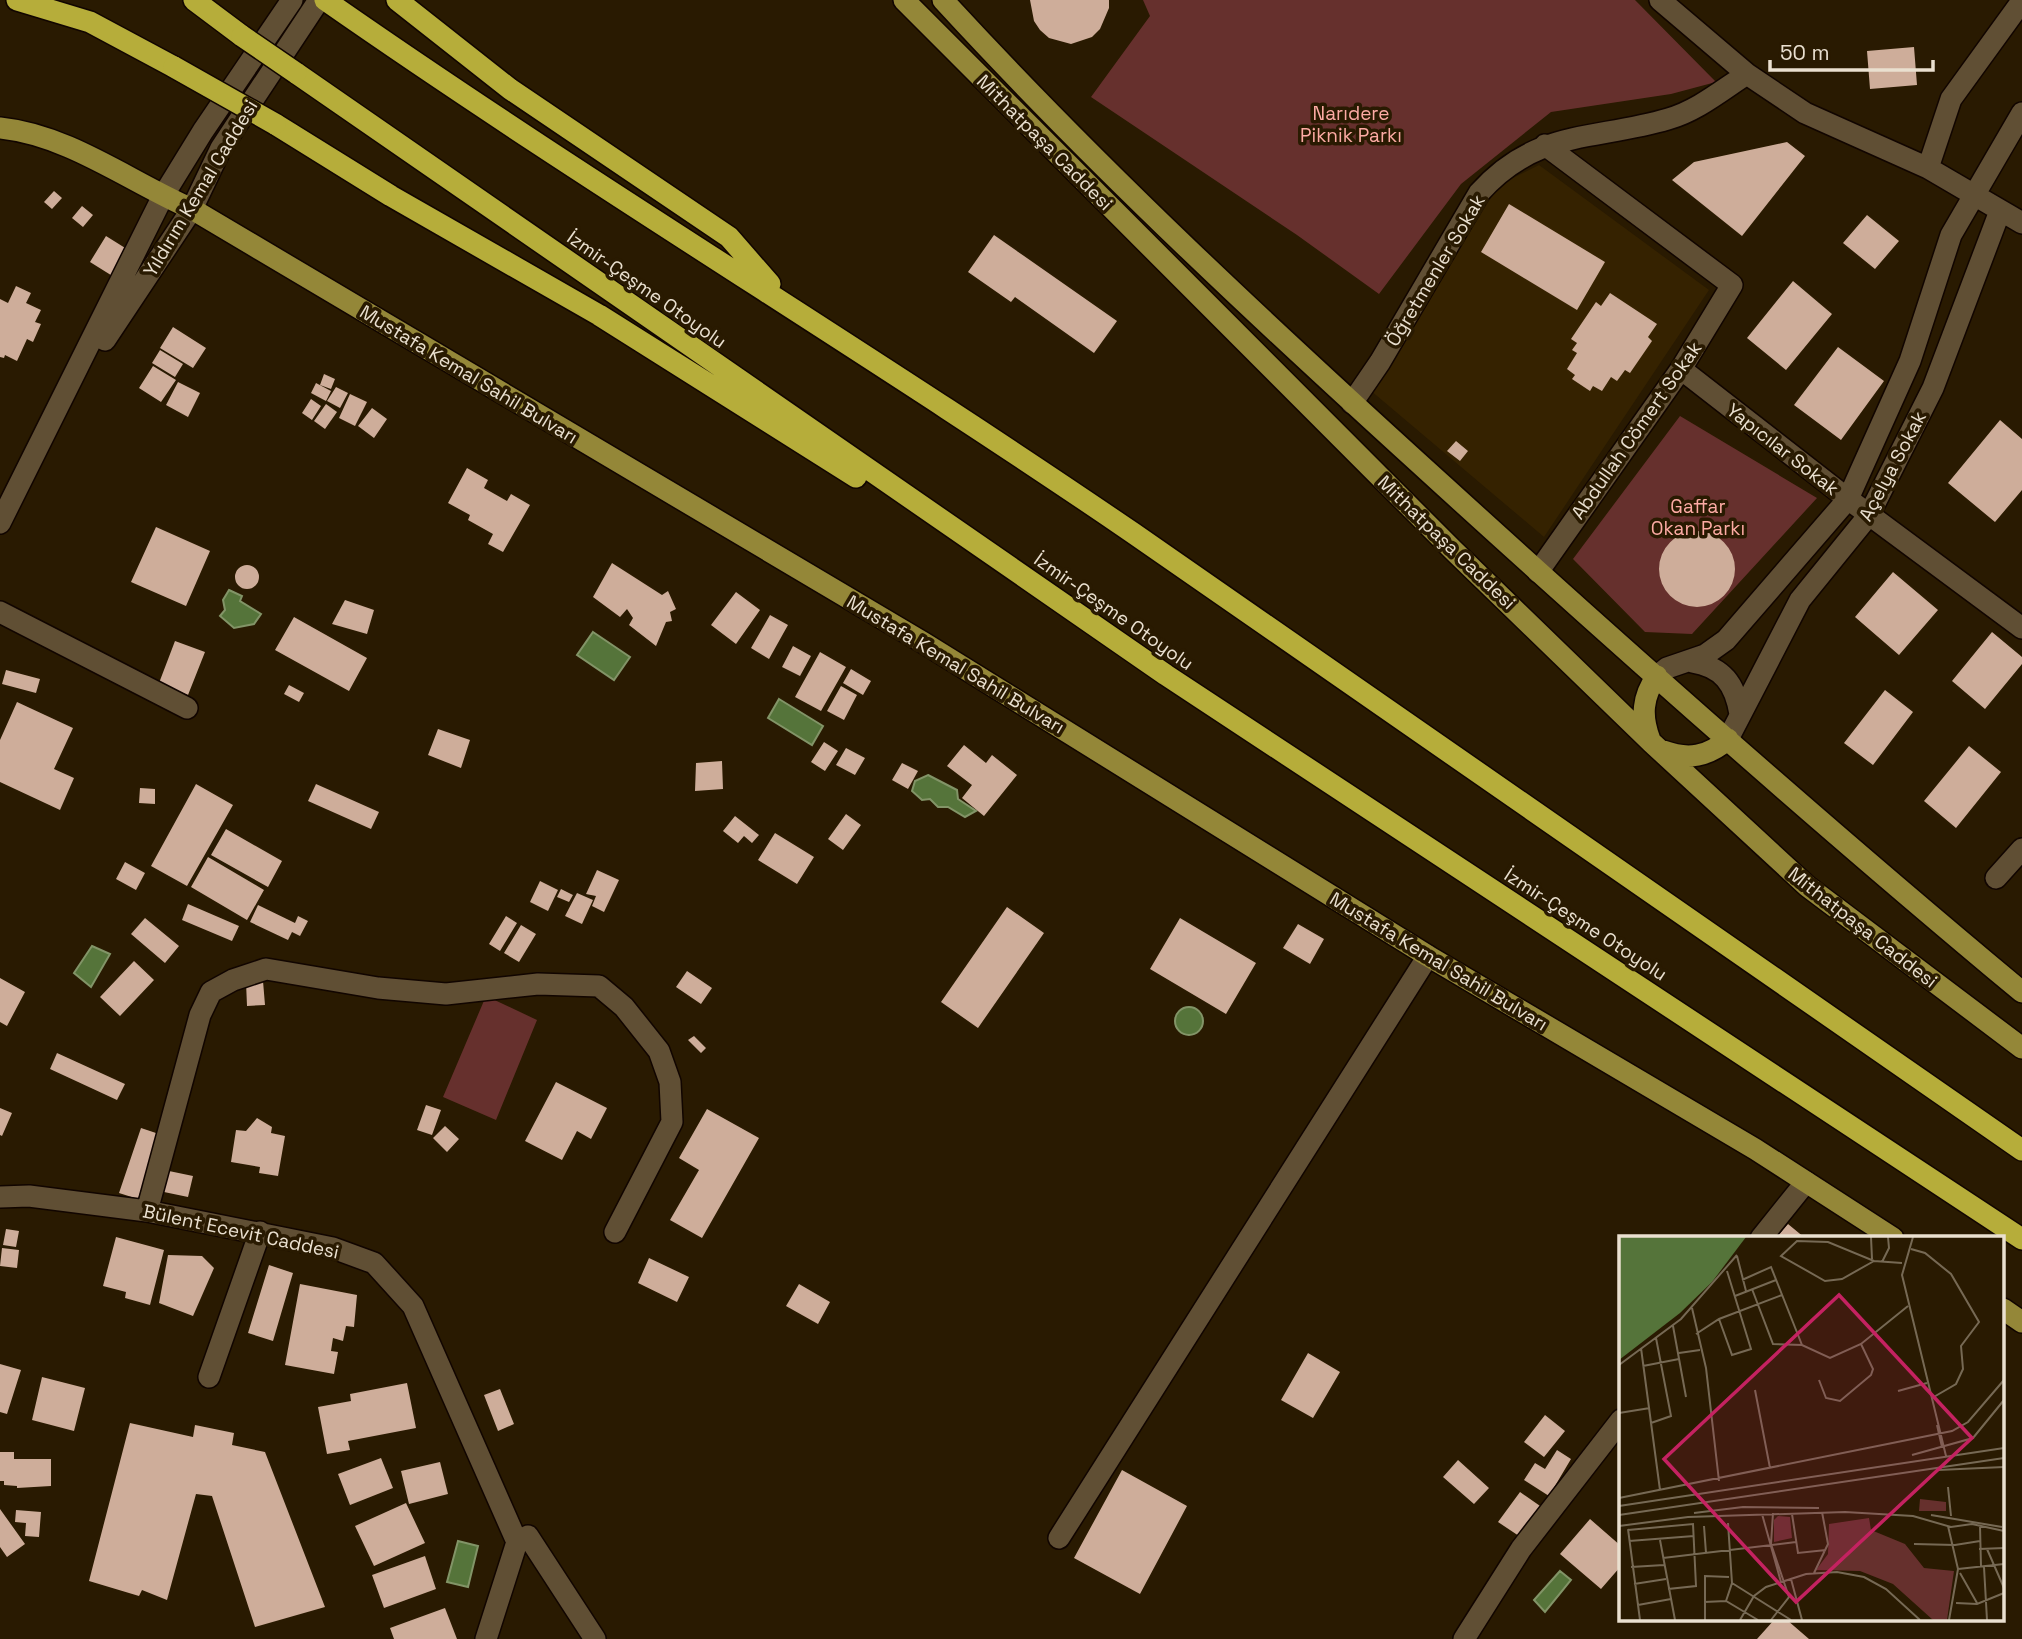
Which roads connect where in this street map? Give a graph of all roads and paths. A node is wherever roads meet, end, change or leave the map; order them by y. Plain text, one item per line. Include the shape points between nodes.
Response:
1 (17, 0) edge
2 (194, 0) edge
3 (292, 0) edge
4 (397, 0) edge
5 (904, 0) edge
6 (943, 0) edge
7 (1660, 0) edge
8 (2022, 1) edge
9 (327, 3) edge
10 (1747, 74) junction
11 (2022, 113) edge
12 (0, 128) edge
13 (1545, 145) junction
14 (1928, 168) junction
15 (163, 196) junction
16 (1976, 196) junction
17 (192, 209) junction
18 (2000, 211) junction
19 (2022, 223) edge
20 (785, 301) junction
21 (1681, 369) junction
22 (1352, 403) junction
23 (58, 412) junction
24 (10, 477) edge
25 (1848, 499) junction
26 (1869, 515) junction
27 (0, 523) edge
28 (1538, 572) junction
29 (0, 612) edge
30 (2022, 628) edge
31 (1692, 662) junction
32 (1166, 675) junction
33 (1657, 676) junction
34 (187, 708) dead end
35 (1740, 714) junction
36 (1728, 739) junction
37 (1656, 746) junction
38 (2022, 849) edge
39 (1996, 878) dead end
40 (1429, 956) junction
41 (2022, 992) edge
42 (2022, 1048) edge
43 (2022, 1150) edge
44 (1806, 1182) junction
45 (0, 1197) edge
46 (147, 1211) junction
47 (260, 1232) junction
48 (615, 1232) dead end
49 (1763, 1236) edge
50 (1890, 1236) edge
51 (2022, 1239) edge
52 (2004, 1310) edge
53 (2022, 1322) edge
54 (209, 1377) dead end
55 (1619, 1423) edge
56 (1059, 1538) dead end
57 (517, 1542) junction
58 (486, 1639) edge
59 (595, 1639) edge
60 (1464, 1639) edge

1 - 32 highway, bridge via 90,22 275,124 693,373
2 - 32 highway, İzmir-Çeşme Otoyolu, bridge
3 - 15 street, Yıldırım Kemal Caddesi
4 - 20 highway via 510,89 729,237
5 - 37 main road, Mithatpaşa Caddesi via 1453,550
6 - 22 main road, Mithatpaşa Caddesi via 1116,179
7 - 10 street
8 - 14 street via 1951,99
9 - 17 street, Yıldırım Kemal Caddesi via 221,148
9 - 20 highway via 558,158
10 - 13 street, Öğretmenler Sokak via 1668,119
10 - 14 street via 1805,113
11 - 16 street, Açelya Sokak
12 - 15 main road, Mustafa Kemal Sahil Bulvarı via 90,157
13 - 21 street, Abdullah Cömert Sokak via 1732,285
13 - 22 street, Öğretmenler Sokak via 1521,155 1479,193
14 - 16 street
15 - 17 main road, Mustafa Kemal Sahil Bulvarı
15 - 23 street, Yıldırım Kemal Caddesi
16 - 18 street
16 - 25 street, Açelya Sokak via 1951,235 1910,361
17 - 23 street, Yıldırım Kemal Caddesi
17 - 40 main road, Mustafa Kemal Sahil Bulvarı via 924,643
18 - 19 street
18 - 26 street, Açelya Sokak via 1933,388
20 - 43 highway via 1132,533
21 - 25 street, Yapıcılar Sokak
21 - 28 street, Abdullah Cömert Sokak
22 - 28 main road, Mithatpaşa Caddesi
23 - 24 street, Yıldırım Kemal Caddesi
24 - 27 street, Yıldırım Kemal Caddesi
25 - 26 street, Yapıcılar Sokak
25 - 31 street, Açelya Sokak via 1726,640
26 - 30 street, Yapıcılar Sokak
26 - 35 street, Açelya Sokak via 1800,600
28 - 33 main road, Mithatpaşa Caddesi
29 - 34 street
31 - 33 street, Açelya Sokak via 1667,668
31 - 35 street via 1707,664 1731,682
32 - 51 highway, İzmir-Çeşme Otoyolu
33 - 36 main road, Mithatpaşa Caddesi
33 - 37 main road via 1644,700 1645,726
35 - 36 street, Açelya Sokak
36 - 37 main road via 1703,755 1676,755
36 - 41 main road, Mithatpaşa Caddesi
37 - 42 main road, Mithatpaşa Caddesi via 1807,886
38 - 39 street
40 - 44 main road, Mustafa Kemal Sahil Bulvarı
40 - 56 street
44 - 49 street
44 - 50 main road, Mustafa Kemal Sahil Bulvarı
45 - 46 street, Bülent Ecevit Caddesi via 29,1196
46 - 47 street, Bülent Ecevit Caddesi
46 - 48 street via 200,1016 211,992 266,969 377,988 446,994 538,984 599,986 624,1007 659,1051 670,1082 672,1122
47 - 54 street
47 - 57 street, Bülent Ecevit Caddesi via 334,1248 374,1263 413,1306
52 - 53 main road
55 - 60 street via 1521,1549
57 - 58 street
57 - 59 street via 528,1536

